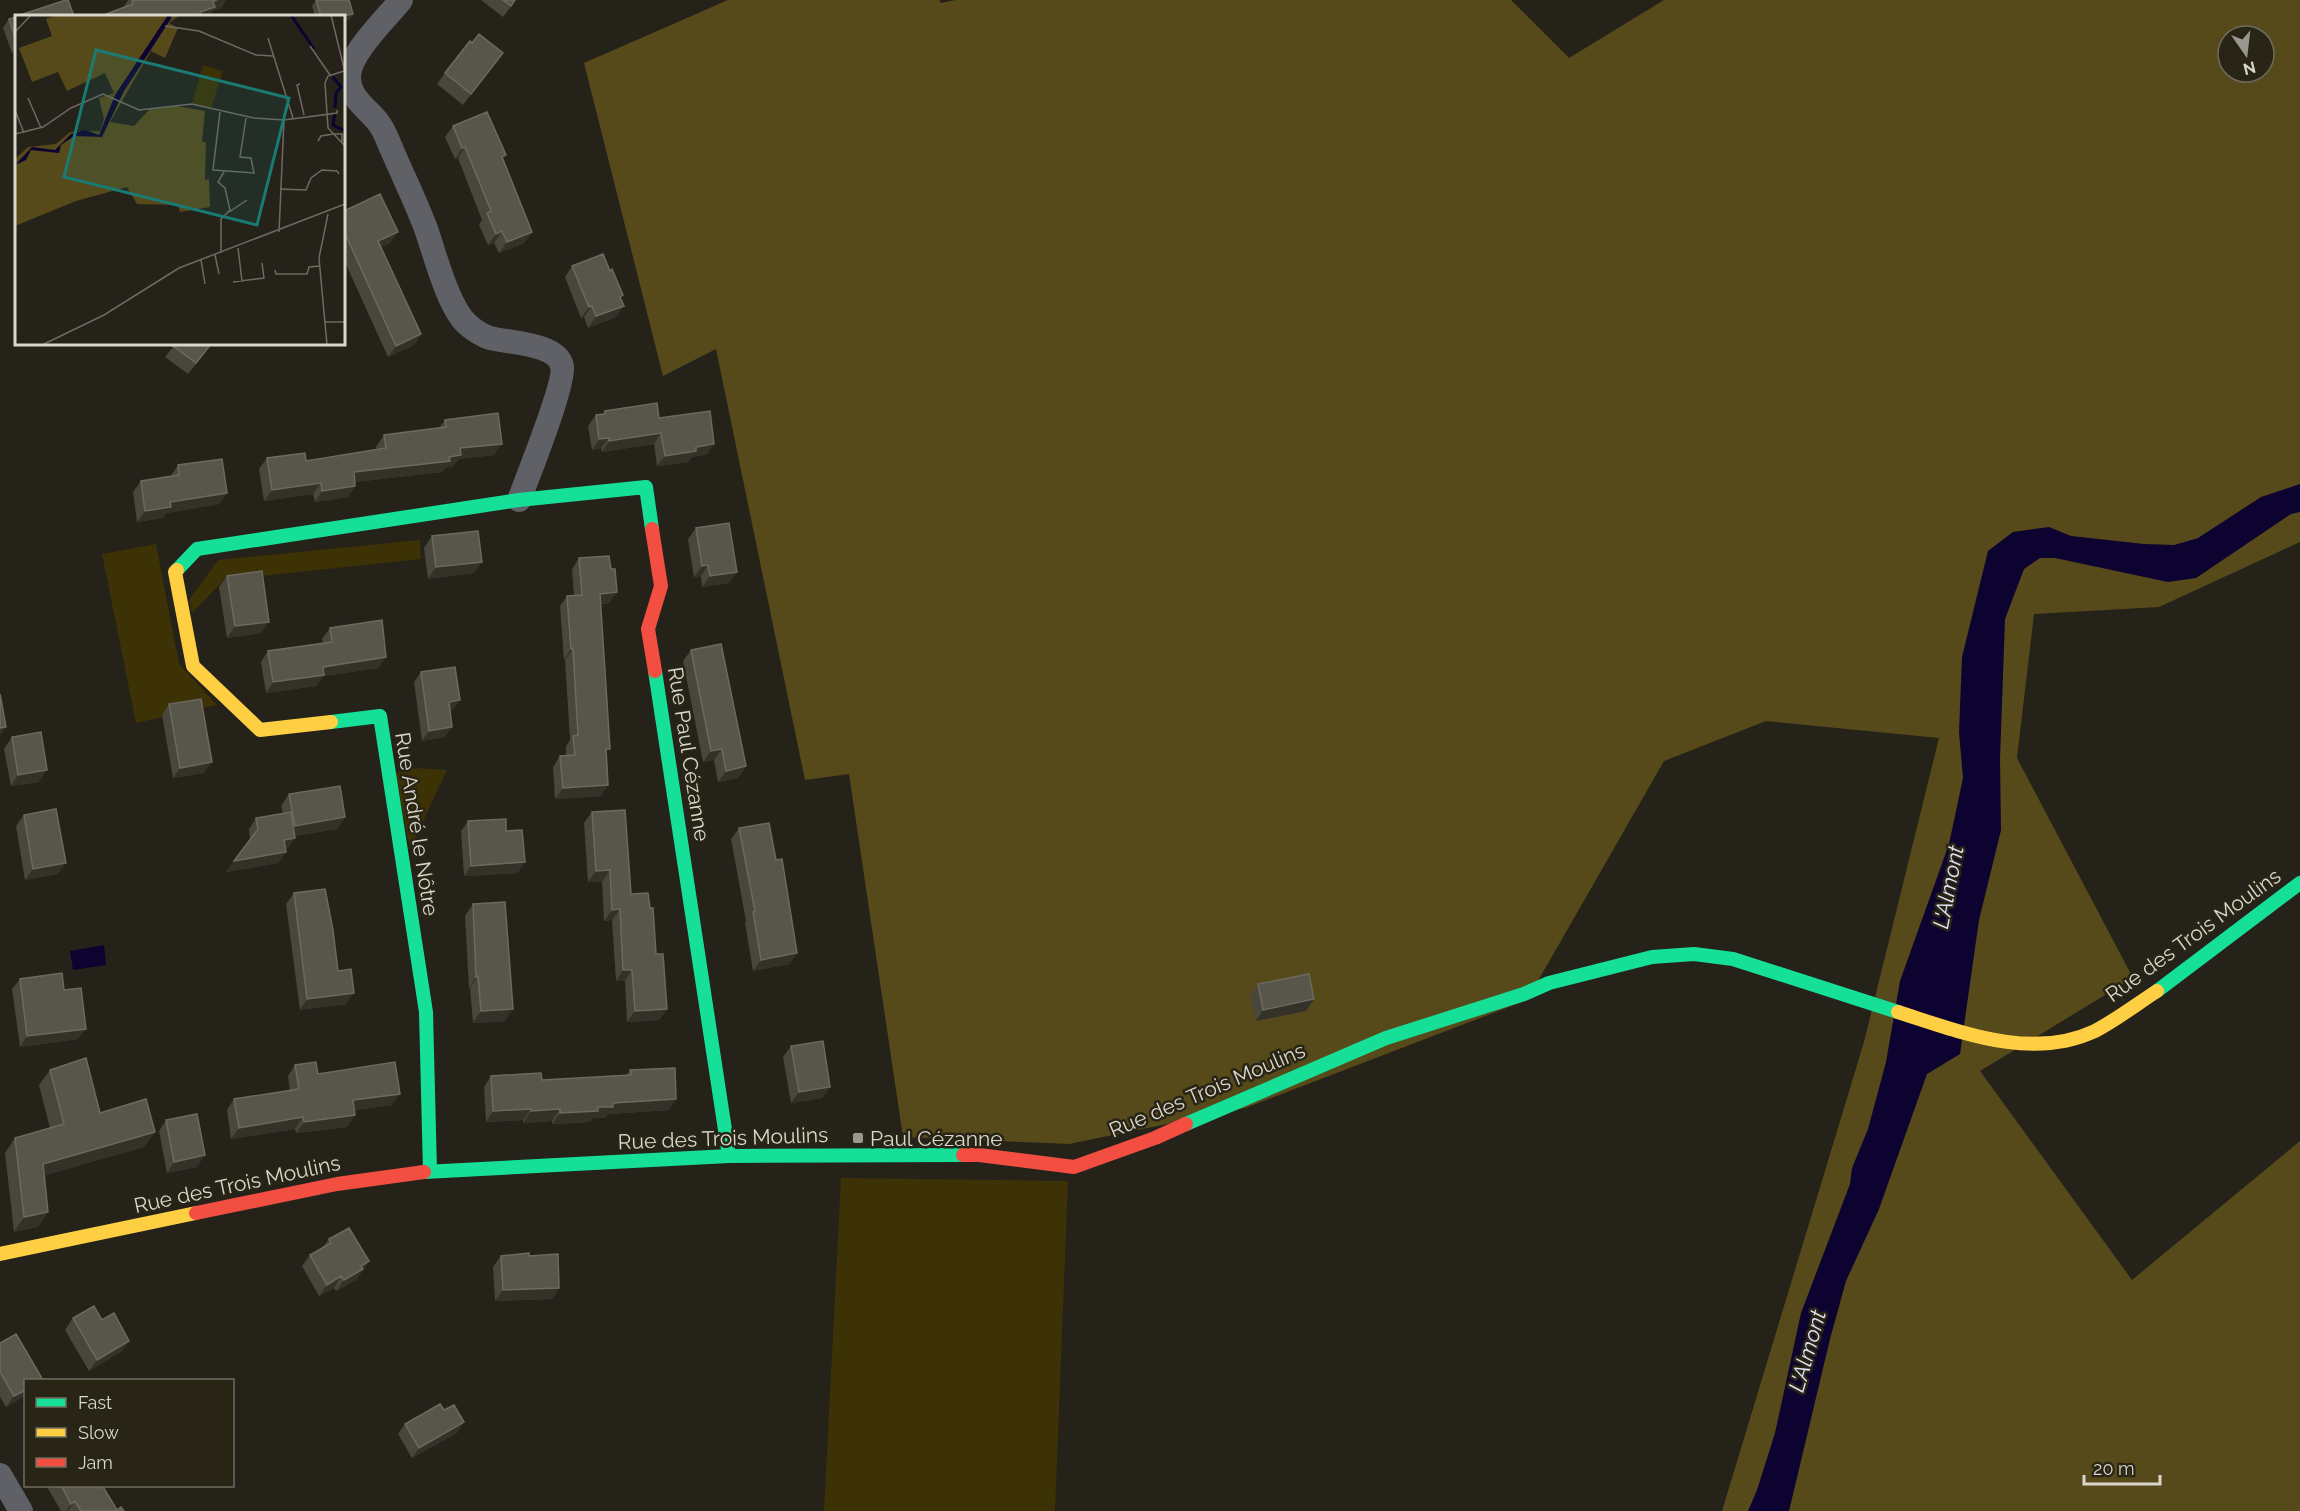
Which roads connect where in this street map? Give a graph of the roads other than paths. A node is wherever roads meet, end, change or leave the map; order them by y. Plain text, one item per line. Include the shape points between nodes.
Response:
1 (401, 0) edge
2 (348, 64) edge
3 (519, 500) junction
4 (2300, 883) edge
5 (729, 1156) junction
6 (430, 1171) junction
7 (0, 1254) edge
8 (0, 1475) edge
9 (21, 1511) edge

1 - 2 street
2 - 3 street via 351,92 378,122 388,141 454,307 466,324 488,338 535,346 554,354 562,365 557,395
3 - 5 street, Rue Paul Cézanne via 646,487 661,586 648,629
3 - 6 street, Rue André le Nôtre via 197,549 175,572 193,666 260,730 380,716 426,1012
4 - 5 street, Rue des Trois Moulins via 2165,986 2094,1031 2047,1045 1971,1035 1732,958 1695,954 1652,957 1549,983 1386,1038 1155,1138 1074,1167 979,1155
5 - 6 street, Rue des Trois Moulins
6 - 7 street, Rue des Trois Moulins via 337,1184
8 - 9 street

